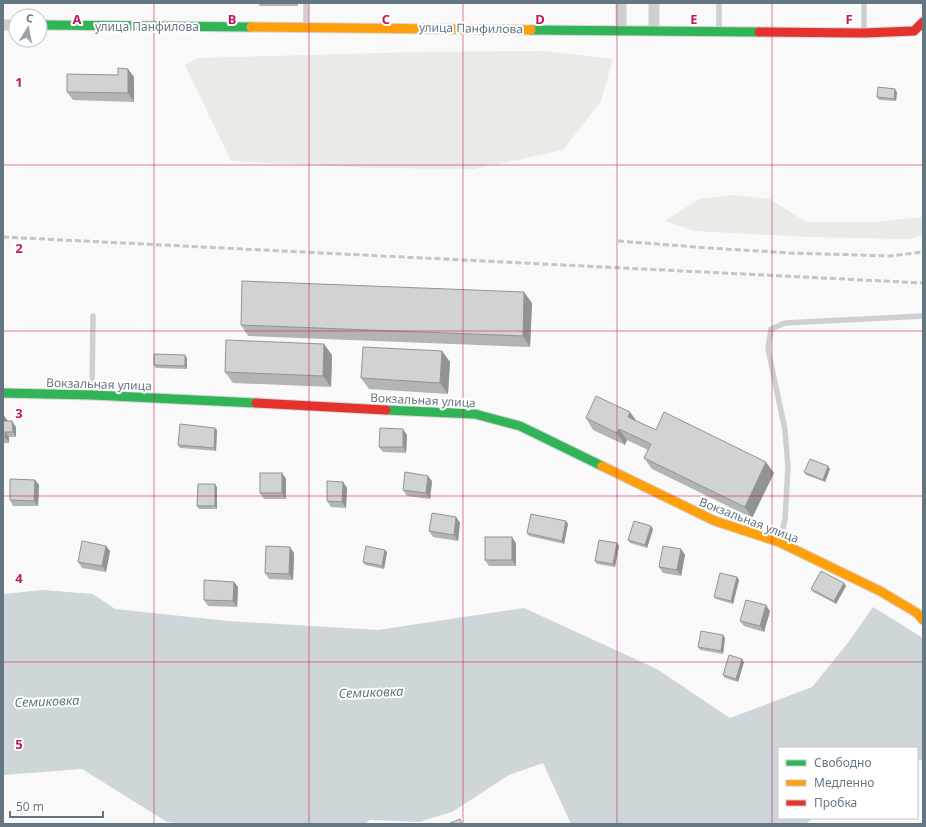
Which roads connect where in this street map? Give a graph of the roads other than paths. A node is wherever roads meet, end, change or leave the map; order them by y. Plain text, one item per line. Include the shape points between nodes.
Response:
1 (306, 3) edge
2 (621, 3) edge
3 (654, 3) edge
4 (719, 3) edge
5 (864, 3) edge
6 (923, 22) edge
7 (48, 25) edge
8 (306, 27) junction
9 (620, 30) junction
10 (654, 30) junction
11 (720, 31) junction
12 (864, 32) junction
13 (93, 316) dead end
14 (923, 316) edge
15 (3, 393) edge
16 (92, 395) junction
17 (779, 542) junction
18 (920, 617) edge

1 - 8 lane
2 - 9 street
3 - 10 street
4 - 11 lane
5 - 12 lane
6 - 12 main road, улица Панфилова via 914,31
7 - 8 main road, улица Панфилова
8 - 9 main road, улица Панфилова
9 - 10 main road, улица Панфилова
10 - 11 main road, улица Панфилова
11 - 12 main road, улица Панфилова
13 - 16 lane
14 - 17 lane via 785,323 772,330 768,349 786,430 788,467 785,518
15 - 16 main road, Вокзальная улица
16 - 17 main road, Вокзальная улица via 475,414 520,426 714,522
17 - 18 main road, Вокзальная улица via 880,591

